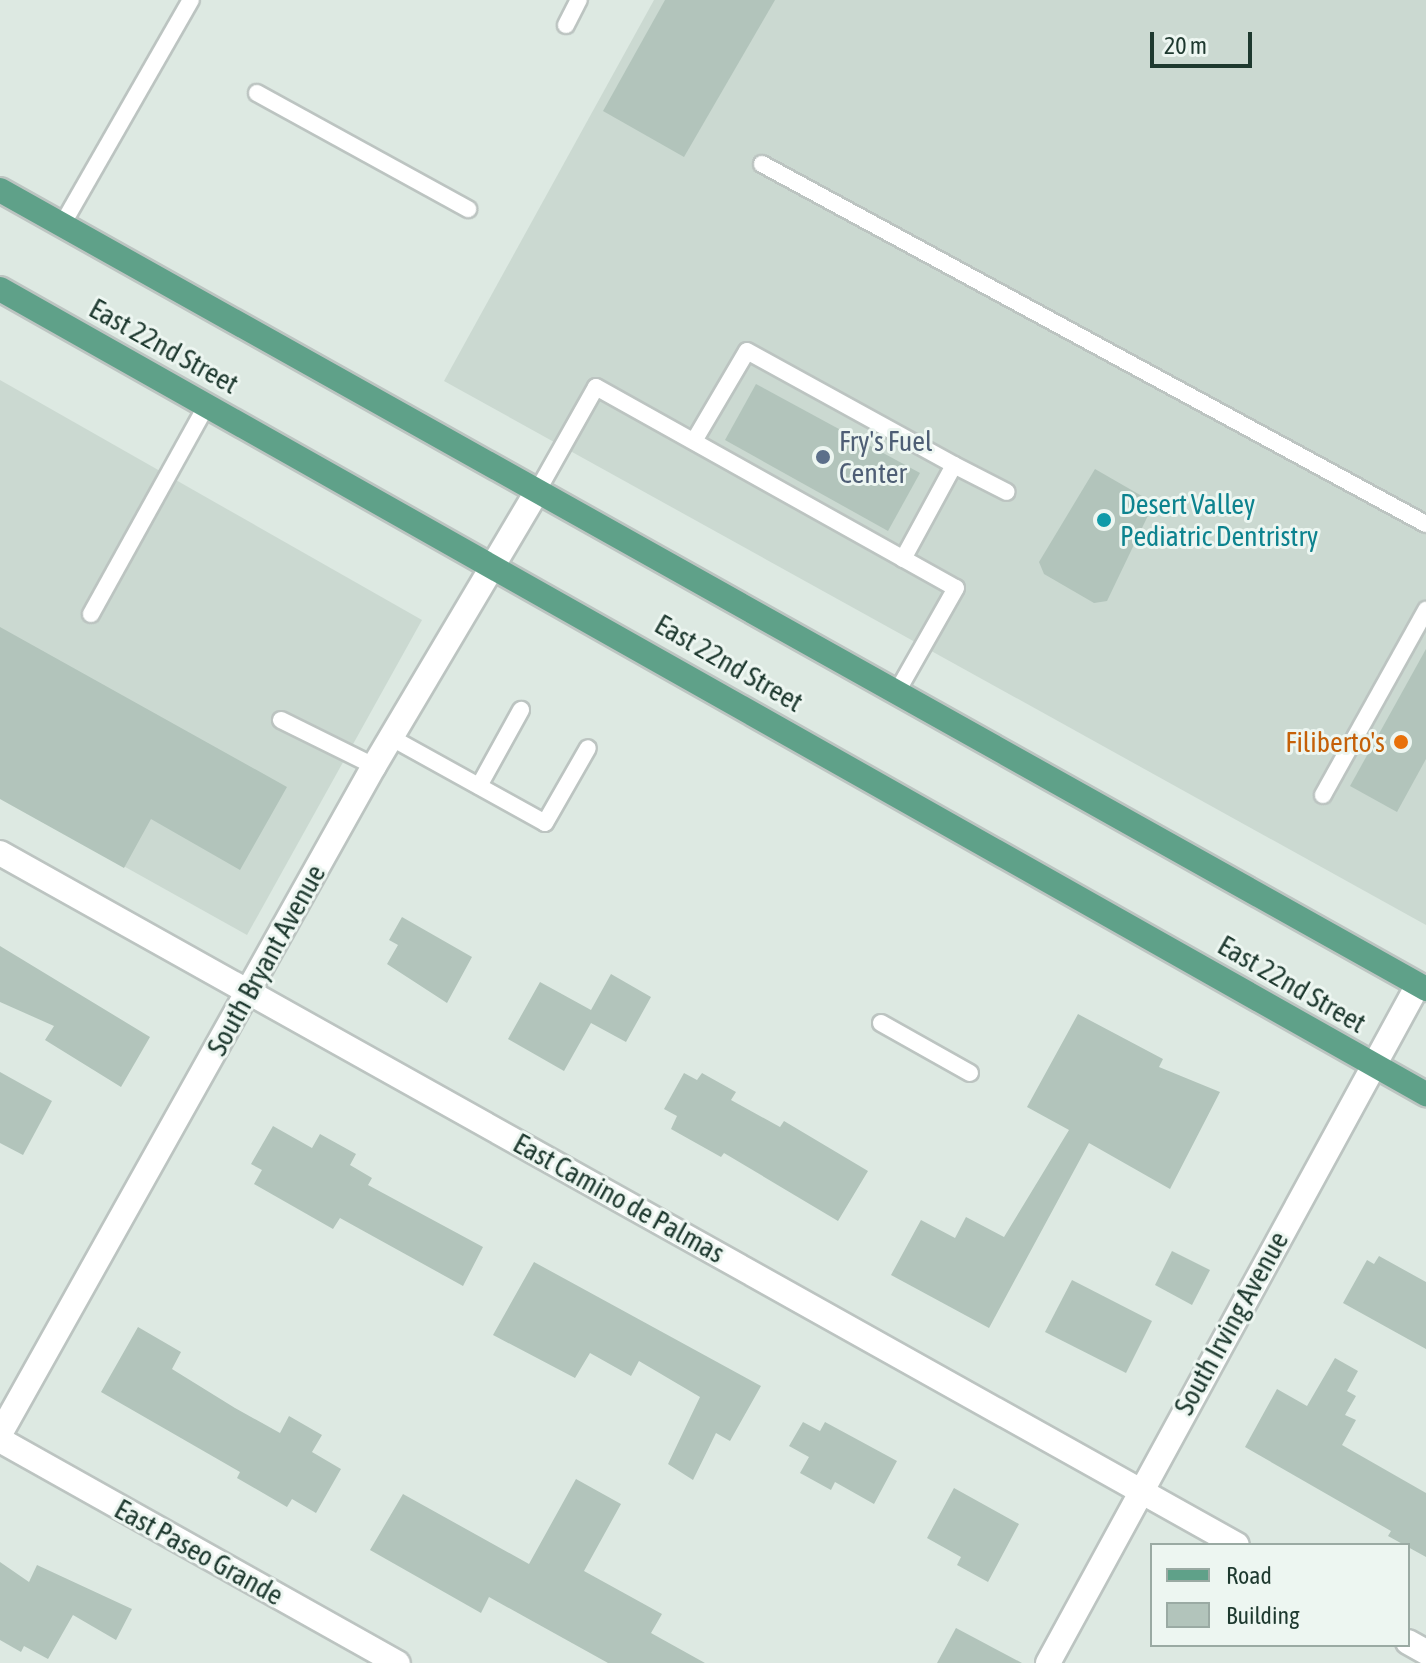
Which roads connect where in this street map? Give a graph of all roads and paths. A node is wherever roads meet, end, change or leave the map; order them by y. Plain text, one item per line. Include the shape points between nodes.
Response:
1 (191, 0) edge
2 (579, 0) edge
3 (566, 25) dead end
4 (257, 93) dead end
5 (762, 164) dead end
6 (0, 190) edge
7 (468, 209) dead end
8 (62, 225) junction
9 (0, 289) edge
10 (207, 405) junction
11 (694, 441) junction
12 (954, 465) junction
13 (538, 490) junction
14 (1007, 492) dead end
15 (1426, 524) edge
16 (903, 559) junction
17 (493, 563) junction
18 (1426, 610) edge
19 (91, 614) dead end
20 (897, 692) junction
21 (521, 710) dead end
22 (281, 720) dead end
23 (390, 737) junction
24 (588, 748) dead end
25 (374, 766) junction
26 (479, 786) junction
27 (1323, 795) dead end
28 (0, 853) edge
29 (1423, 981) edge
30 (249, 991) junction
31 (881, 1023) dead end
32 (1373, 1065) junction
33 (970, 1073) dead end
34 (1426, 1094) edge
35 (0, 1434) edge
36 (0, 1440) edge
37 (1140, 1490) junction
38 (1233, 1543) edge
39 (398, 1663) edge
40 (1048, 1663) edge

1 - 8 lane
2 - 3 lane
4 - 7 lane
5 - 15 lane
6 - 8 main road, East 22nd Street
8 - 13 main road, East 22nd Street
9 - 10 main road, East 22nd Street
10 - 17 main road, East 22nd Street
10 - 19 lane
11 - 12 lane via 747,351
11 - 13 lane via 596,387
11 - 16 lane
12 - 14 lane
12 - 16 lane
13 - 17 street, South Bryant Avenue
13 - 20 main road, East 22nd Street
16 - 20 lane via 956,588
17 - 23 street, South Bryant Avenue
17 - 32 main road, East 22nd Street
18 - 27 lane
20 - 29 main road, East 22nd Street
21 - 26 lane
22 - 25 lane
23 - 25 street, South Bryant Avenue
23 - 26 lane
24 - 26 lane via 545,823
25 - 30 street, South Bryant Avenue
28 - 30 street, East Camino de Palmas
29 - 32 street, South Irving Avenue
30 - 35 street, South Bryant Avenue
30 - 37 street, East Camino de Palmas
31 - 33 lane
32 - 34 main road, East 22nd Street
32 - 37 street, South Irving Avenue
36 - 39 street, East Paseo Grande
37 - 38 street, East Camino de Palmas
37 - 40 street, South Irving Avenue

